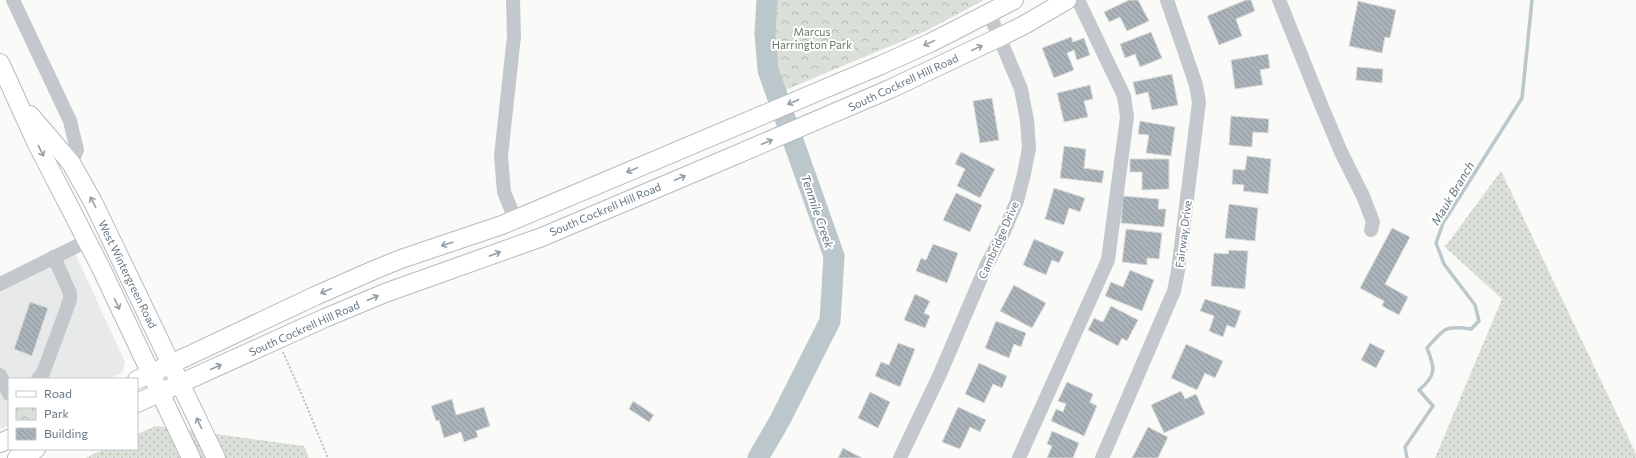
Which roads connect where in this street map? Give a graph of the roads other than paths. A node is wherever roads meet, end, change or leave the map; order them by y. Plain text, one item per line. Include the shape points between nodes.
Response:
1 (13, 0) edge
2 (514, 0) edge
3 (1014, 0) edge
4 (1067, 0) edge
5 (1078, 0) edge
6 (1167, 0) edge
7 (1279, 0) edge
8 (989, 13) junction
9 (1000, 37) junction
10 (0, 63) edge
11 (19, 103) junction
12 (71, 164) junction
13 (513, 220) junction
14 (1371, 230) dead end
15 (87, 241) junction
16 (519, 245) junction
17 (54, 257) junction
18 (0, 284) edge
19 (171, 364) junction
20 (0, 375) edge
21 (144, 377) edge
22 (39, 378) edge
23 (180, 383) junction
24 (8, 392) edge
25 (160, 393) junction
26 (138, 403) edge
27 (34, 450) edge
28 (17, 458) edge
29 (191, 458) edge
30 (216, 458) edge
31 (900, 458) edge
32 (1019, 458) edge
33 (1102, 458) edge

1 - 12 street via 70,121 77,150
2 - 13 street via 514,36 501,156 504,192
3 - 8 main road, South Cockrell Hill Road
4 - 9 main road, South Cockrell Hill Road
5 - 32 street via 1124,96 1126,125 1108,260
6 - 33 street, Fairway Drive via 1192,73 1199,102 1178,271 1174,291
7 - 14 street via 1341,152 1363,196 1373,222
8 - 9 street, Cambridge Drive
8 -> 13 main road, South Cockrell Hill Road via 930,43 829,87
16 -> 9 main road, South Cockrell Hill Road via 840,111
9 - 31 street, Cambridge Drive via 1021,89 1027,120 1029,148 1024,174 1003,234 987,264 940,374
10 - 11 main road, West Wintergreen Road
11 - 12 main road, West Wintergreen Road
11 -> 15 main road, West Wintergreen Road
19 -> 12 main road, West Wintergreen Road via 94,204
13 - 16 main road
13 -> 19 main road, South Cockrell Hill Road via 374,270
15 - 17 street
15 -> 21 main road, West Wintergreen Road
23 -> 16 main road, South Cockrell Hill Road via 408,284
17 - 18 street
17 - 22 street via 70,293 70,300 43,373
19 - 21 main road, South Cockrell Hill Road
19 - 23 main road, West Wintergreen Road
20 - 24 street
21 - 25 main road, West Wintergreen Road
23 - 25 main road, South Cockrell Hill Road
30 -> 23 main road, West Wintergreen Road
25 - 26 main road, South Cockrell Hill Road
25 - 29 main road, West Wintergreen Road
27 - 28 main road

